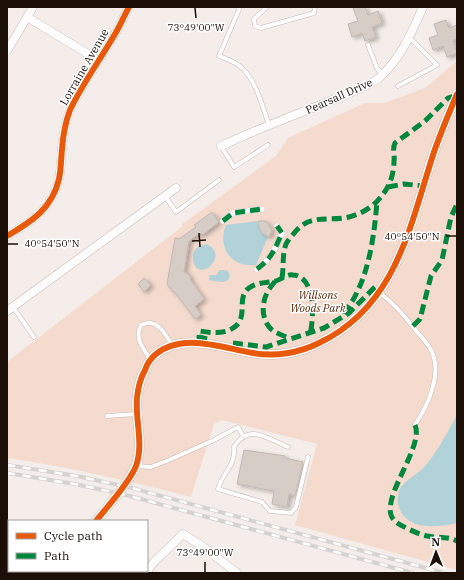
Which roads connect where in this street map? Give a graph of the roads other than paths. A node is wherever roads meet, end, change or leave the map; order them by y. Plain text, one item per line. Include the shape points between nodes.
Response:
1 (33, 7) edge
2 (129, 7) edge
3 (240, 7) edge
4 (267, 7) edge
5 (315, 7) edge
6 (424, 7) edge
7 (27, 17) junction
8 (410, 37) junction
9 (368, 45) dead end
10 (7, 51) edge
11 (98, 60) junction
12 (382, 75) junction
13 (398, 86) dead end
14 (457, 94) edge
15 (269, 126) junction
16 (268, 145) dead end
17 (221, 146) joint
18 (219, 180) dead end
19 (176, 188) dead end
20 (165, 196) junction
21 (262, 209) dead end
22 (223, 221) dead end
23 (277, 226) dead end
24 (7, 236) edge
25 (257, 268) dead end
26 (380, 293) junction
27 (10, 309) edge
28 (34, 337) dead end
29 (172, 345) junction
30 (150, 359) junction
31 (137, 414) junction
32 (107, 416) dead end
33 (415, 425) dead end
34 (243, 436) junction
35 (288, 447) dead end
36 (308, 457) dead end
37 (136, 466) junction
38 (97, 520) edge
39 (148, 570) edge
40 (237, 573) edge

1 - 7 street
2 - 11 street, Lorraine Avenue via 116,34
3 - 15 lane via 219,56 237,64 246,72 256,88
4 - 5 lane via 254,19 255,26 261,28 314,14
6 - 8 street, Pearsall Drive
7 - 10 street
7 - 11 street
8 - 12 street, Pearsall Drive
8 - 13 lane via 437,65
9 - 12 lane
11 - 24 street, Lorraine Avenue via 67,117 59,179 49,203 32,221
12 - 15 street, Pearsall Drive via 361,87
14 - 26 street via 434,152 399,258
15 - 17 street, Pearsall Drive
16 - 17 lane via 234,167
18 - 20 lane via 176,212
19 - 20 street
20 - 27 street
21 - 22 street via 233,213
23 - 25 street via 282,232 272,255
26 - 29 street via 336,334 313,346 289,353 264,355 189,342
26 - 33 lane via 395,305 430,349 434,358 435,372 429,398
27 - 28 lane
29 - 30 street
29 - 30 lane via 158,326 150,323 141,325 137,332 139,340
30 - 31 street via 138,387
31 - 32 lane
31 - 37 street via 139,451
34 - 35 lane via 259,434
34 - 36 lane via 234,447 235,456 218,489 262,502 270,511 291,513 296,507
34 - 37 lane via 238,427 151,467
37 - 38 street
39 - 40 street via 183,534

